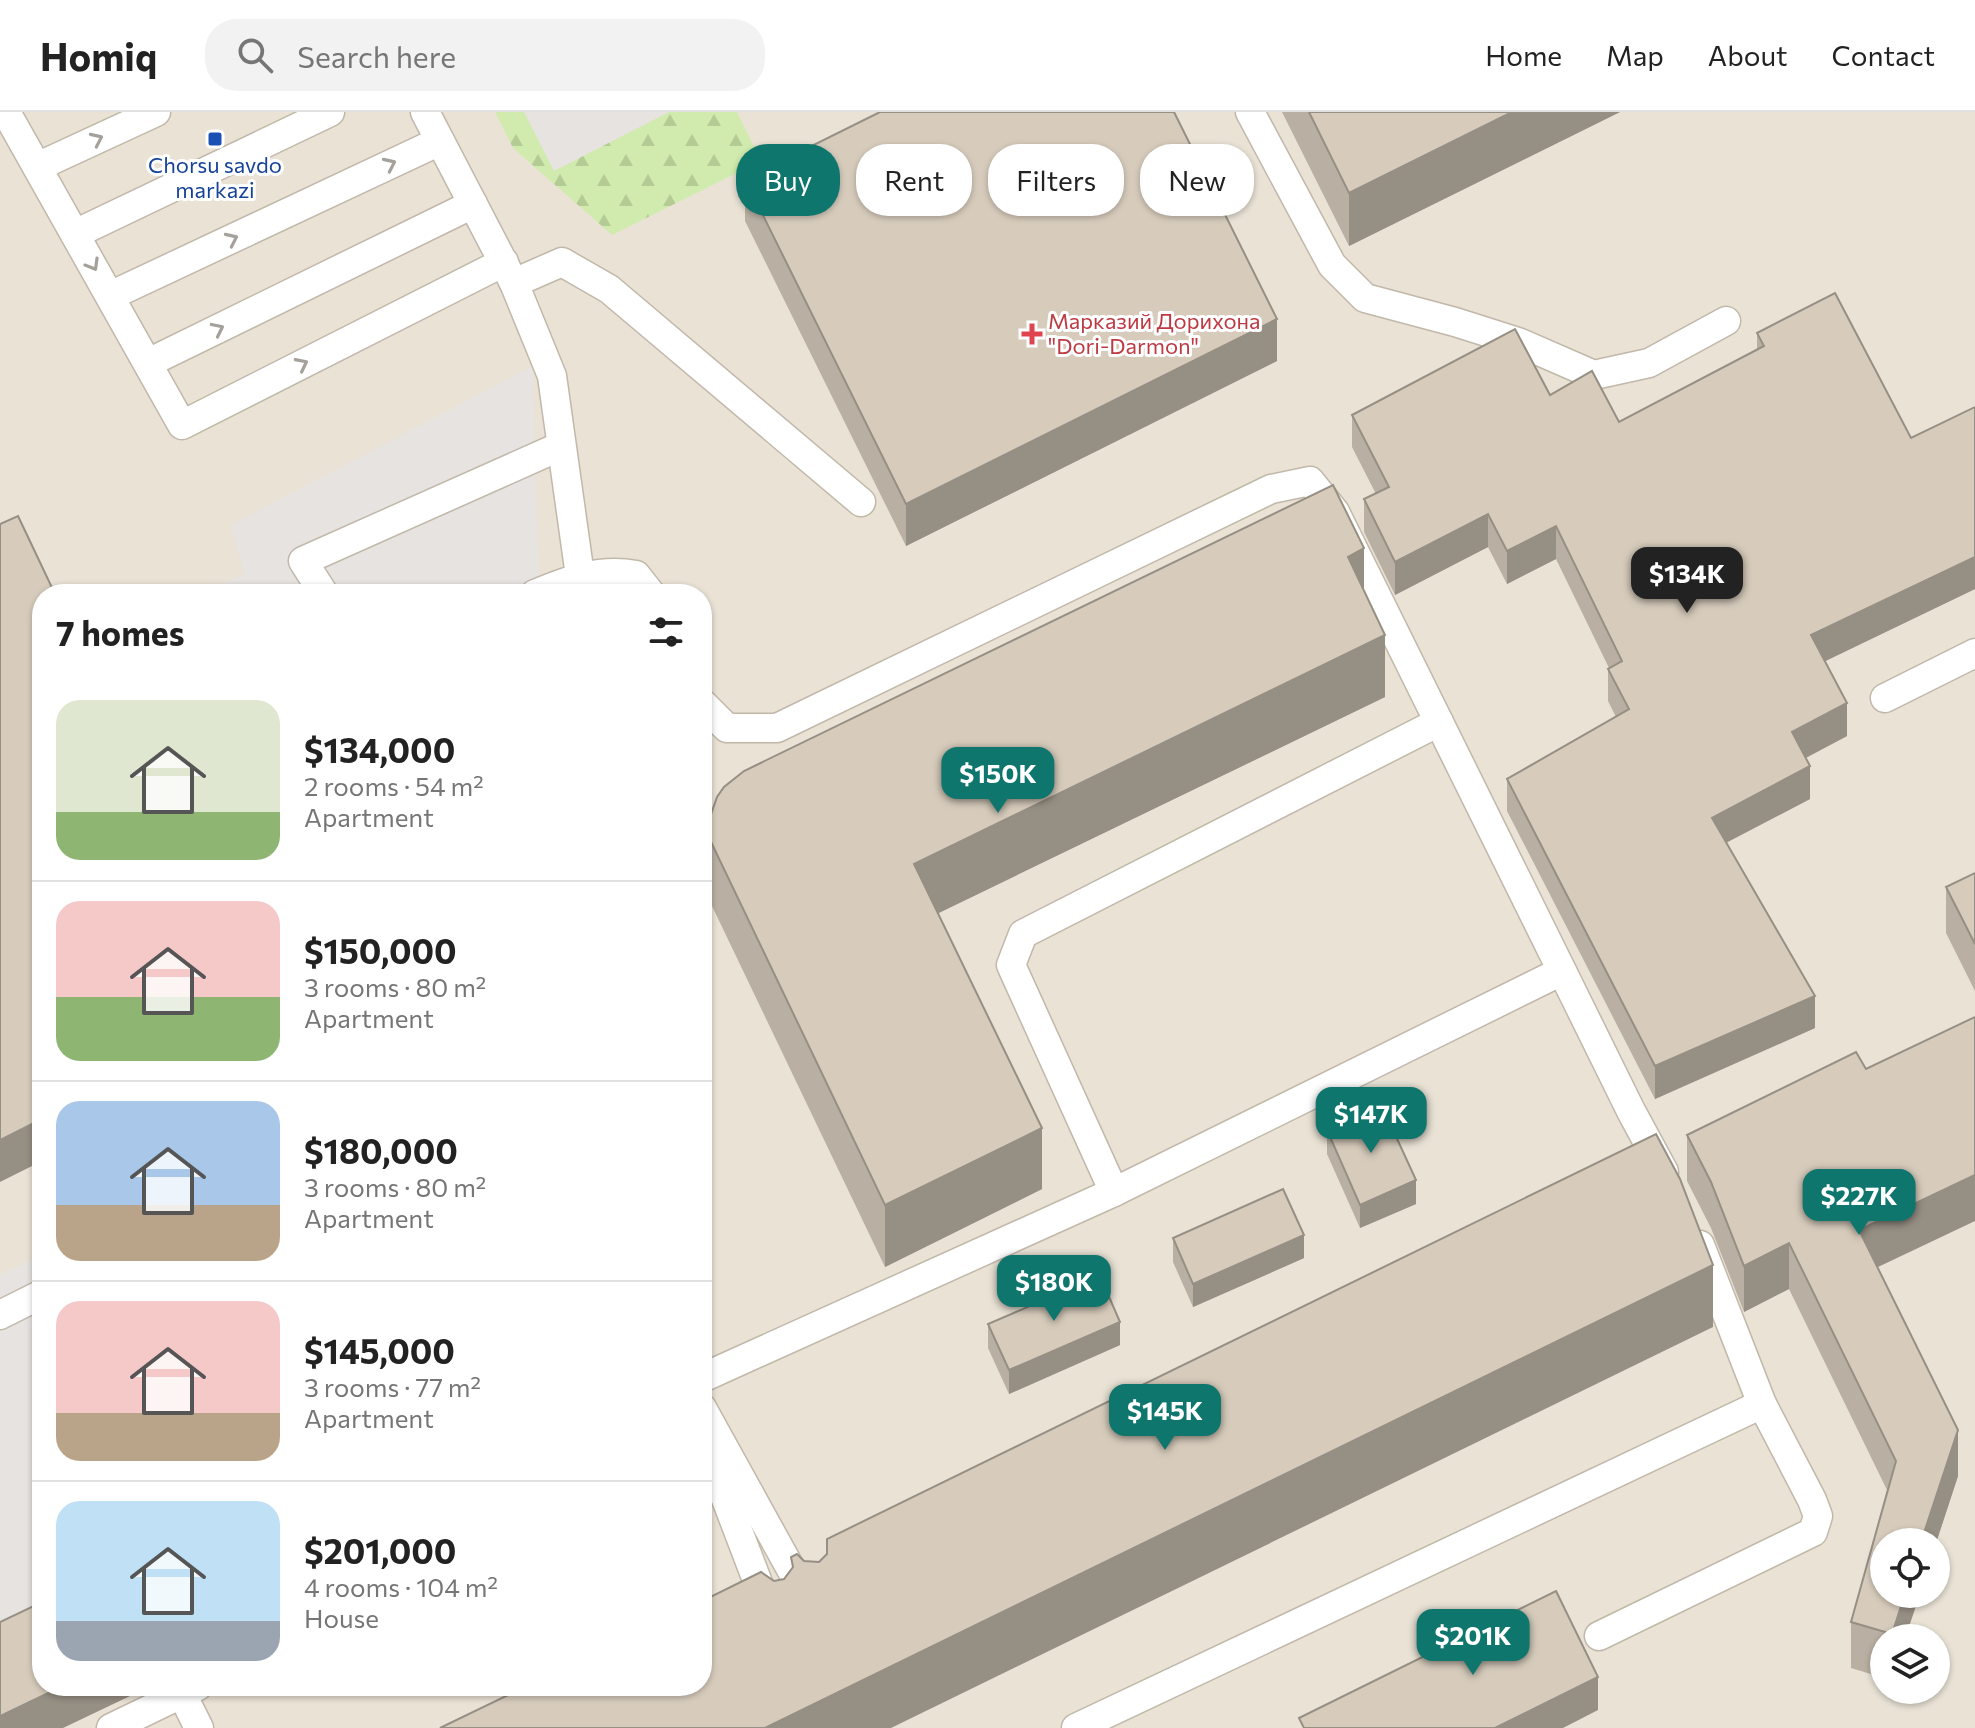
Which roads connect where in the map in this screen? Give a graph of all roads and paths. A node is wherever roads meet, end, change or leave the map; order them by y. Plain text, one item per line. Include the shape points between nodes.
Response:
1 (6, 112) edge
2 (156, 112) edge
3 (330, 112) edge
4 (425, 112) edge
5 (1250, 112) edge
6 (440, 141) junction
7 (37, 167) junction
8 (473, 204) junction
9 (75, 234) junction
10 (509, 273) junction
11 (110, 296) junction
12 (1726, 321) dead end
13 (148, 363) junction
14 (561, 446) junction
15 (861, 502) dead end
16 (318, 584) edge
17 (579, 584) edge
18 (582, 584) edge
19 (643, 584) edge
20 (1975, 653) edge
21 (1885, 698) dead end
22 (712, 713) edge
23 (1439, 722) junction
24 (1562, 971) junction
25 (1114, 1192) junction
26 (1675, 1195) edge
27 (1689, 1221) edge
28 (32, 1299) edge
29 (0, 1315) edge
30 (712, 1373) edge
31 (1762, 1404) junction
32 (712, 1426) edge
33 (712, 1471) edge
34 (812, 1608) edge
35 (776, 1626) edge
36 (1599, 1636) dead end
37 (178, 1696) edge
38 (191, 1696) edge
39 (111, 1728) edge
40 (199, 1728) edge
41 (1076, 1728) edge

1 - 7 lane
7 -> 2 lane
3 - 9 lane
4 - 6 lane
5 - 12 lane via 1332,265 1365,298 1518,342 1594,375 1649,363
6 - 8 lane
11 -> 6 lane
7 - 9 lane
8 - 10 lane
13 -> 8 lane
9 -> 11 lane
13 -> 10 lane via 182,425
10 - 14 lane via 552,376
10 - 15 lane via 562,262 609,289
11 - 13 lane
14 - 16 lane via 303,561
14 - 17 lane
18 - 19 lane via 615,571 636,575
20 - 21 lane
22 - 23 lane via 727,728 777,728 1271,489 1310,481 1335,512
23 - 24 lane
23 - 25 lane via 1023,934 1011,965
24 - 25 lane
24 - 26 lane
25 - 30 lane
27 - 31 lane
28 - 29 lane
31 - 36 lane via 1812,1500 1818,1516 1813,1532
31 - 41 lane
32 - 34 lane
33 - 35 lane via 751,1606
37 - 39 lane
38 - 40 lane

